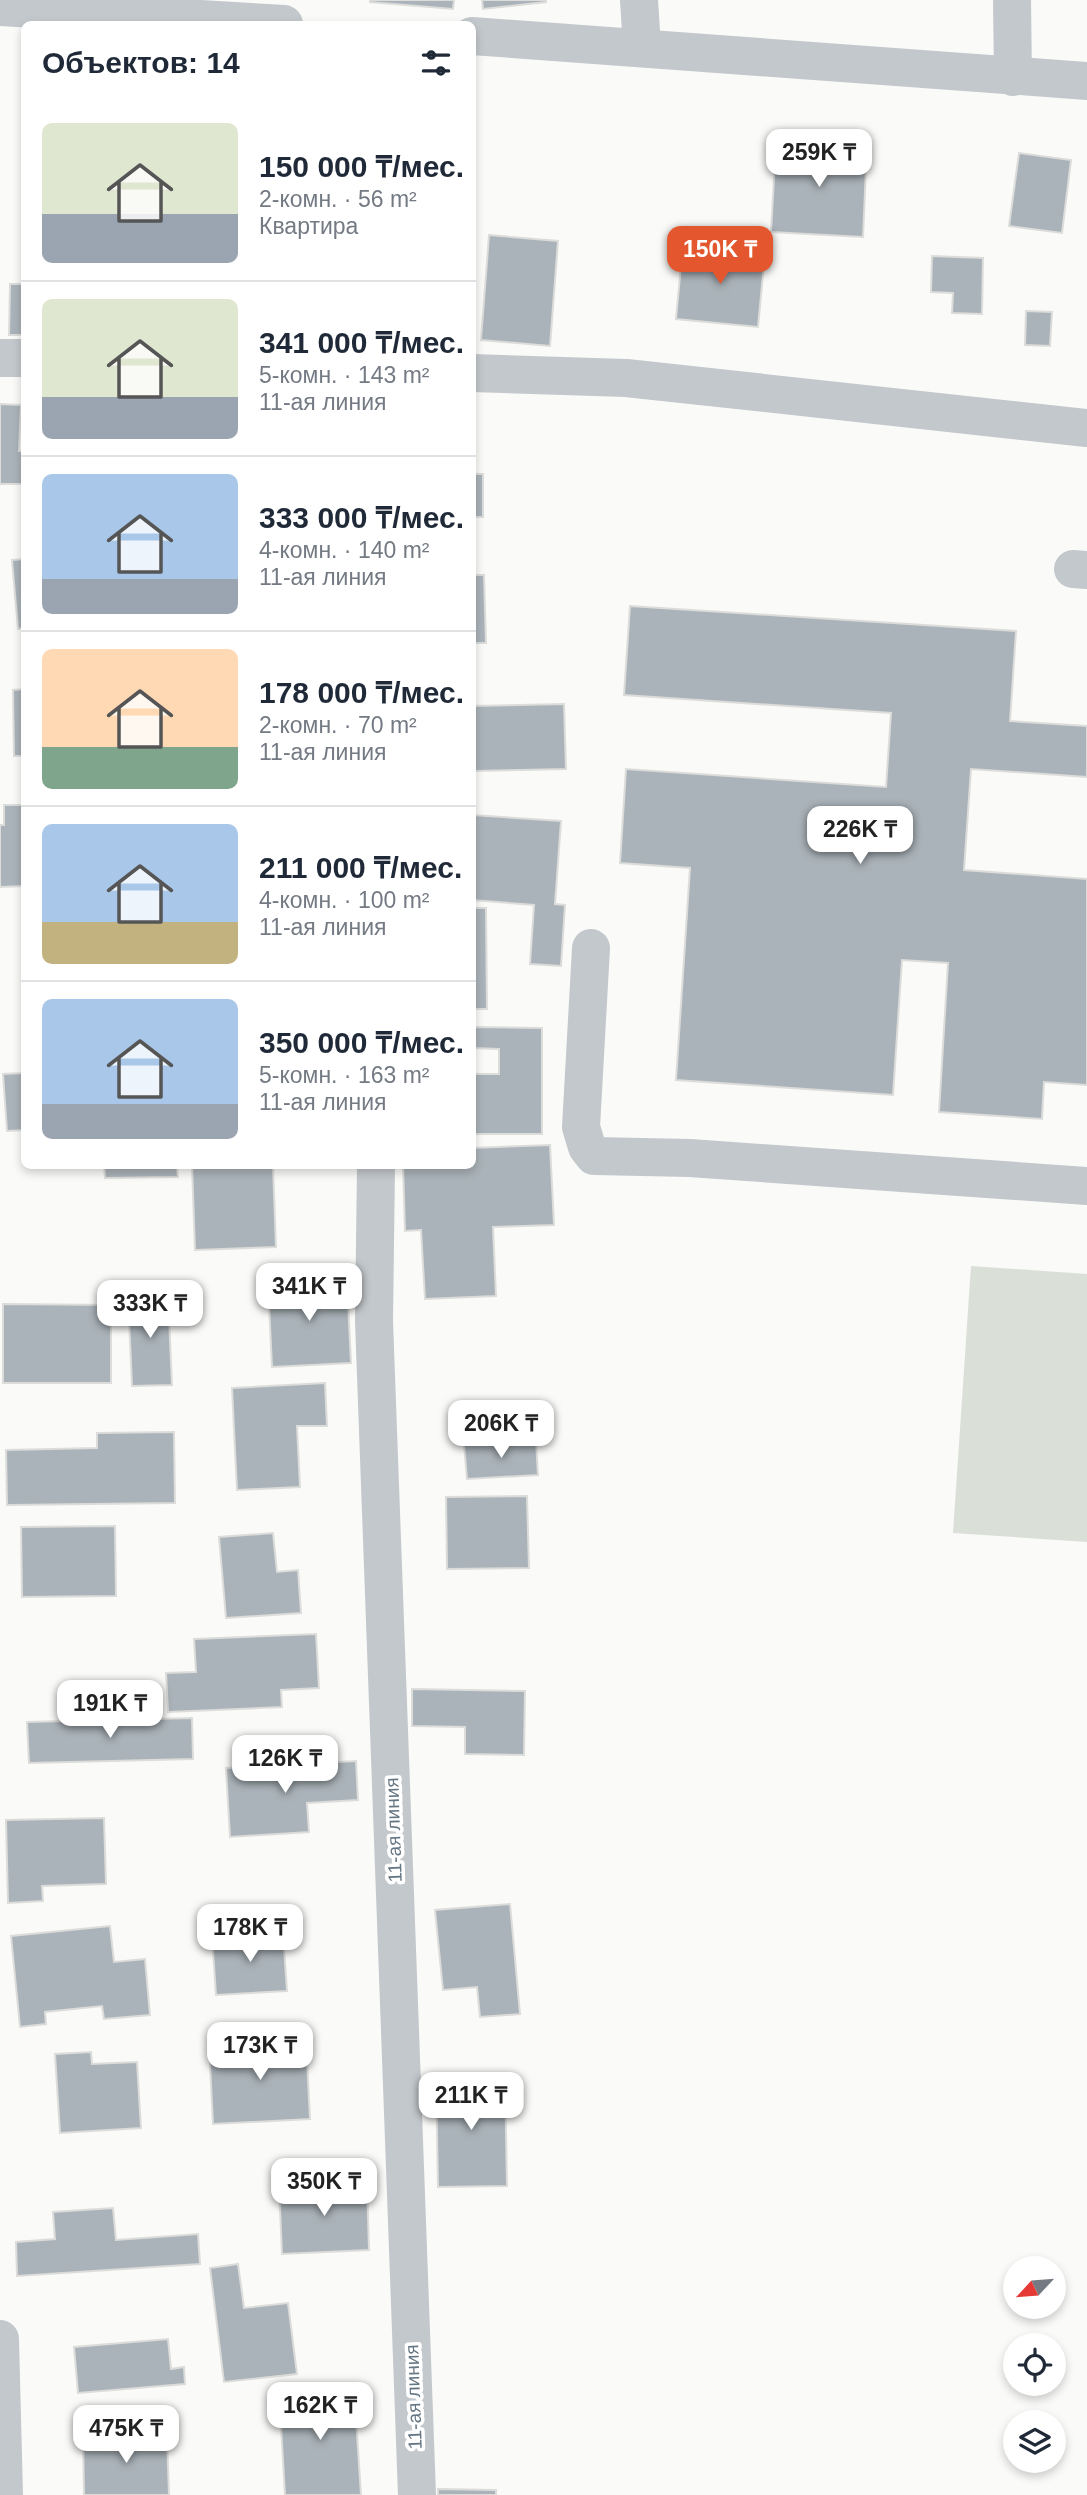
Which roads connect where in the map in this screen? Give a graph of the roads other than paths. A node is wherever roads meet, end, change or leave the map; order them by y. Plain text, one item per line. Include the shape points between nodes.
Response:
1 (639, 0) edge
2 (1012, 0) edge
3 (0, 7) edge
4 (234, 21) edge
5 (476, 36) edge
6 (642, 47) junction
7 (1013, 76) junction
8 (1087, 81) edge
9 (0, 358) edge
10 (21, 358) edge
11 (476, 373) edge
12 (1087, 428) edge
13 (591, 948) dead end
14 (376, 1169) edge
15 (1087, 1185) edge
16 (0, 2339) edge
17 (4, 2495) edge
18 (417, 2495) edge

1 - 6 street
2 - 7 street
3 - 4 street
5 - 6 street
6 - 7 street
7 - 8 street
9 - 10 street
11 - 12 street via 626,378
13 - 15 street via 581,1127 594,1156 690,1158
14 - 18 street, 11-ая линия via 374,1321
16 - 17 street

